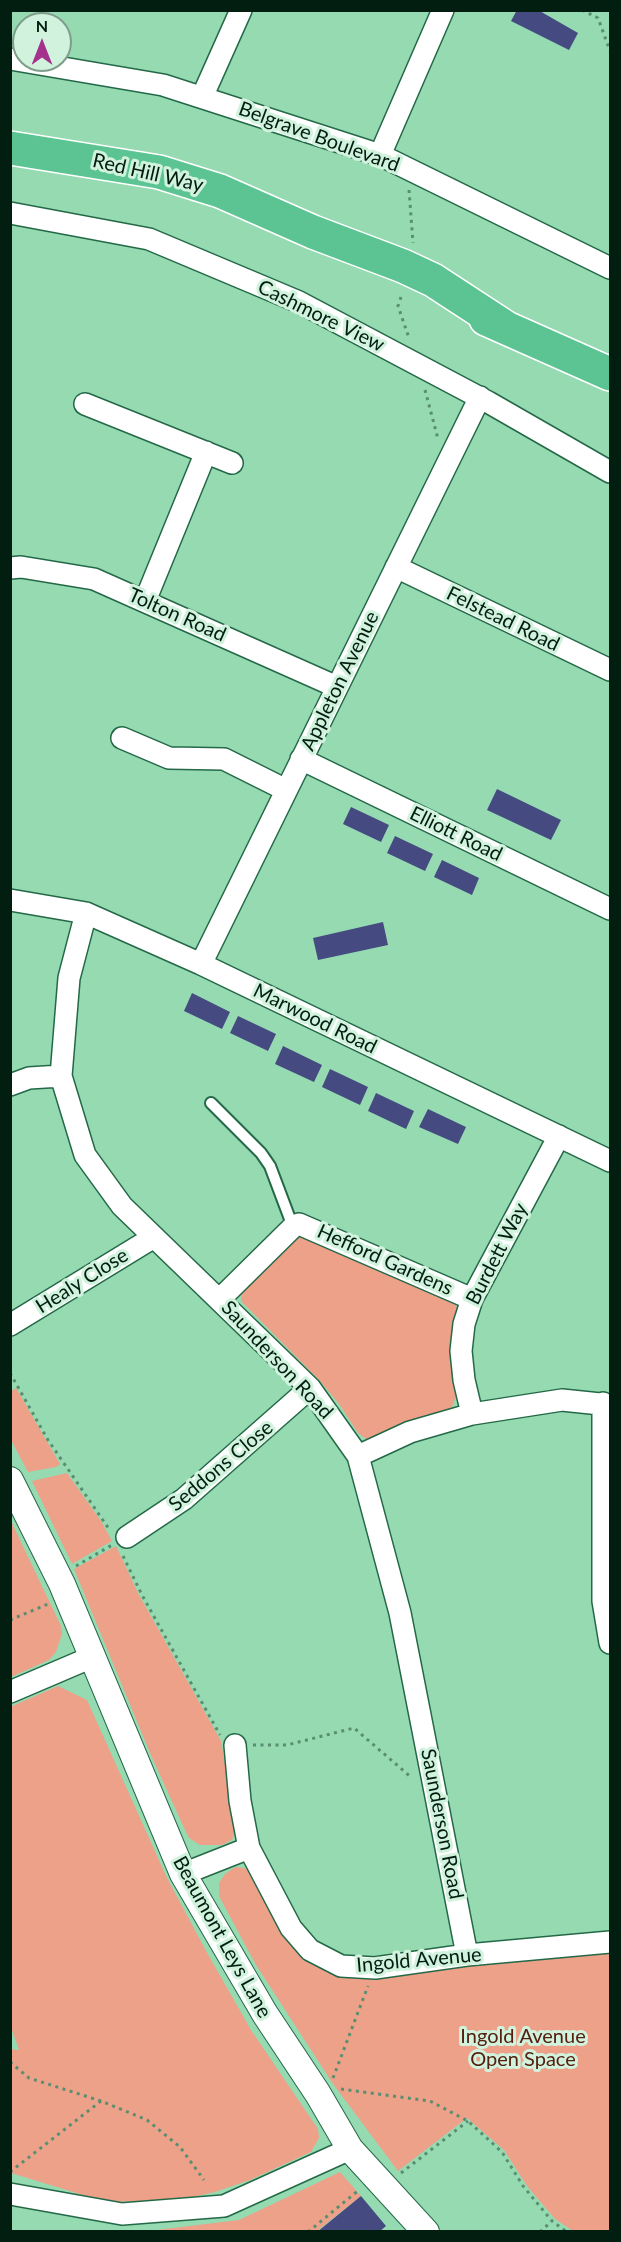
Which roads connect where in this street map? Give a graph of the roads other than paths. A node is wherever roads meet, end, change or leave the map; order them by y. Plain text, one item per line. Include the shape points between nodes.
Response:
1 (242, 10) edge
2 (443, 10) edge
3 (10, 59) edge
4 (203, 96) junction
5 (10, 148) edge
6 (380, 155) junction
7 (10, 213) edge
8 (610, 268) edge
9 (610, 374) edge
10 (480, 397) junction
11 (85, 404) dead end
12 (206, 452) junction
13 (232, 463) dead end
14 (610, 472) edge
15 (396, 567) junction
16 (10, 568) edge
17 (145, 601) junction
18 (610, 670) edge
19 (337, 687) junction
20 (122, 738) dead end
21 (301, 759) junction
22 (286, 790) junction
23 (10, 900) edge
24 (610, 909) edge
25 (86, 913) junction
26 (201, 964) junction
27 (61, 1076) junction
28 (10, 1085) edge
29 (211, 1103) dead end
30 (559, 1137) junction
31 (610, 1161) edge
32 (293, 1227) junction
33 (154, 1237) junction
34 (220, 1299) junction
35 (472, 1299) junction
36 (10, 1325) edge
37 (310, 1388) junction
38 (607, 1404) edge
39 (472, 1414) junction
40 (358, 1456) junction
41 (10, 1480) edge
42 (122, 1540) road end
43 (610, 1643) edge
44 (92, 1657) junction
45 (10, 1692) edge
46 (235, 1745) road end
47 (249, 1848) junction
48 (183, 1874) junction
49 (610, 1942) edge
50 (467, 1955) junction
51 (350, 2149) junction
52 (10, 2194) edge
53 (426, 2232) edge

1 - 4 street
2 - 6 street
3 - 4 street, Belgrave Boulevard via 163,85
4 - 6 street, Belgrave Boulevard
5 - 9 highway, Red Hill Way via 159,172 220,191 423,275 505,327
6 - 8 street, Belgrave Boulevard
7 - 10 street, Cashmore View via 149,239 299,302
10 - 14 street, Cashmore View
10 - 15 street, Appleton Avenue
11 - 12 street
12 - 13 street
12 - 17 street
15 - 18 street, Felstead Road
15 - 19 street, Appleton Avenue
16 - 17 street, Tolton Road via 94,579
17 - 19 street, Tolton Road
19 - 21 street, Appleton Avenue
20 - 22 street via 169,758 224,759
21 - 22 street, Appleton Avenue
21 - 24 street, Elliott Road
22 - 26 street, Appleton Avenue
23 - 25 street, Marwood Road
25 - 26 street, Marwood Road
25 - 27 street, Saunderson Road via 69,978
26 - 30 street, Marwood Road
27 - 28 street via 29,1078
27 - 33 street, Saunderson Road via 85,1155 122,1206
29 - 32 lane via 270,1166
30 - 31 street, Marwood Road
30 - 35 street, Burdett Way
32 - 34 street, Hefford Gardens
32 - 35 street, Hefford Gardens via 308,1226
33 - 34 street, Saunderson Road
33 - 36 street, Healy Close
34 - 37 street, Saunderson Road
35 - 39 street, Burdett Way via 461,1351
37 - 40 street, Saunderson Road
37 - 42 street, Seddons Close via 184,1499
38 - 39 street via 562,1400
38 - 43 street via 603,1601
39 - 40 street via 410,1432
40 - 50 street, Saunderson Road via 400,1613
41 - 44 street, Beaumont Leys Lane
44 - 45 street
44 - 48 street, Beaumont Leys Lane
46 - 47 street, Ingold Avenue
47 - 48 street
47 - 50 street, Ingold Avenue via 291,1928 310,1950 341,1966 375,1968
48 - 51 street, Beaumont Leys Lane via 265,2014 324,2091
49 - 50 street, Ingold Avenue
51 - 52 street via 224,2206 122,2214
51 - 53 street, Beaumont Leys Lane

